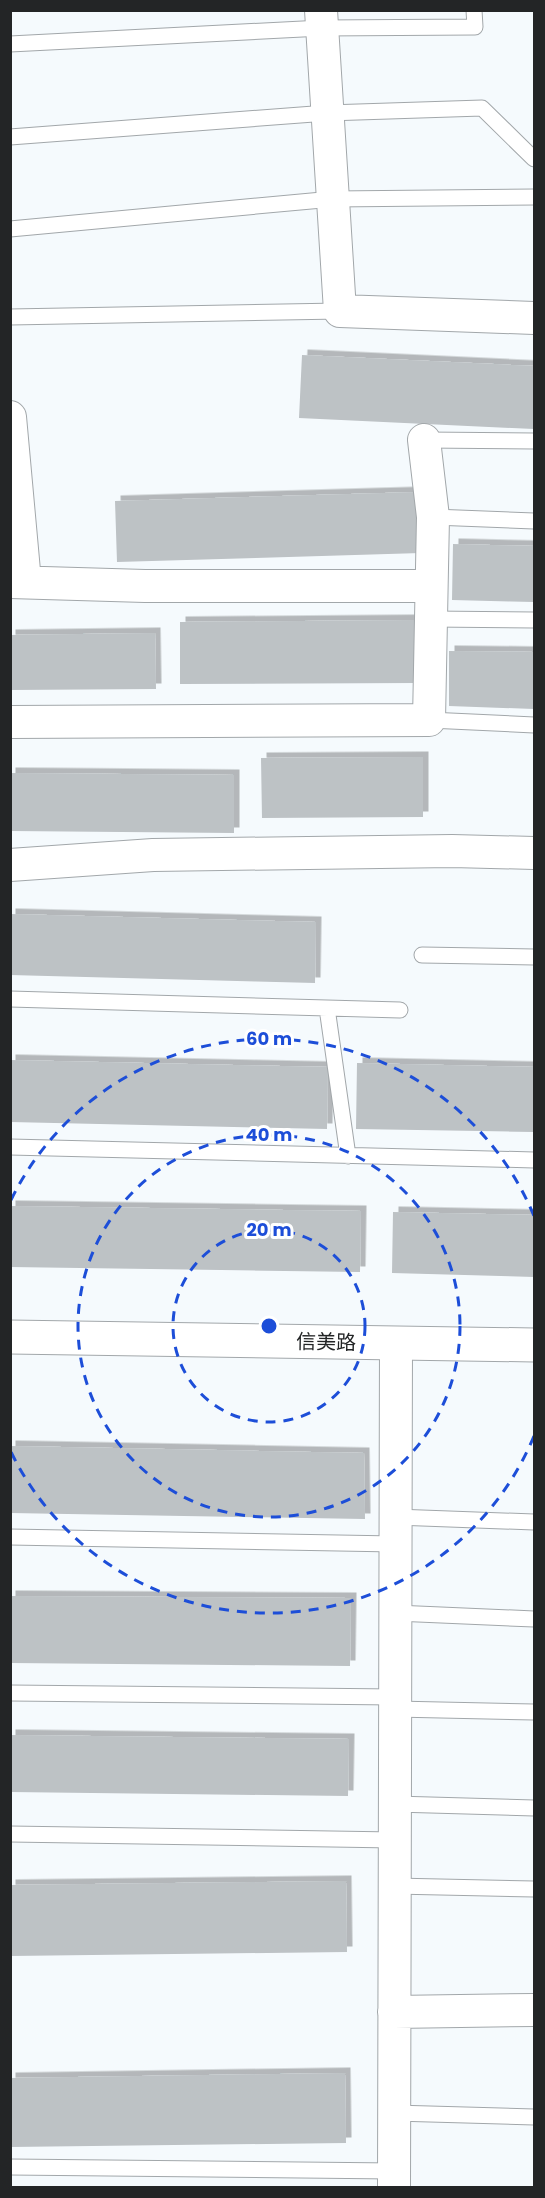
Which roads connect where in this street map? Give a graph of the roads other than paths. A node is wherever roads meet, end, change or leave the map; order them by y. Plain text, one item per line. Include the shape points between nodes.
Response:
1 (474, 10) edge
2 (321, 19) edge
3 (10, 44) edge
4 (327, 113) junction
5 (10, 137) edge
6 (534, 159) edge
7 (534, 197) edge
8 (333, 199) junction
9 (10, 229) edge
10 (340, 311) junction
11 (10, 318) edge
12 (534, 318) edge
13 (10, 417) edge
14 (424, 440) joint
15 (534, 441) edge
16 (433, 517) junction
17 (534, 521) edge
18 (17, 582) edge
19 (431, 586) junction
20 (430, 619) junction
21 (534, 620) edge
22 (429, 720) junction
23 (10, 722) edge
24 (534, 725) edge
25 (534, 853) edge
26 (10, 865) edge
27 (422, 955) dead end
28 (534, 957) edge
29 (10, 999) edge
30 (327, 1008) junction
31 (400, 1010) dead end
32 (10, 1147) edge
33 (348, 1156) junction
34 (534, 1160) edge
35 (10, 1337) edge
36 (396, 1343) junction
37 (534, 1345) edge
38 (534, 1522) edge
39 (395, 1531) junction
40 (10, 1537) edge
41 (395, 1613) junction
42 (534, 1619) edge
43 (10, 1693) edge
44 (395, 1703) junction
45 (534, 1712) edge
46 (395, 1804) junction
47 (534, 1808) edge
48 (10, 1834) edge
49 (394, 1840) junction
50 (394, 1887) junction
51 (534, 1889) edge
52 (534, 2010) edge
53 (394, 2012) junction
54 (394, 2113) junction
55 (534, 2117) edge
56 (10, 2167) edge
57 (394, 2179) edge

1 - 2 lane via 475,27
2 - 3 lane
2 - 4 street
4 - 5 lane
4 - 6 lane via 482,108
4 - 8 street
7 - 8 lane
8 - 9 lane
8 - 10 street
10 - 11 lane
10 - 12 street
13 - 18 street
14 - 15 lane
14 - 16 street
16 - 17 lane
16 - 19 street
18 - 19 street
19 - 20 street
20 - 21 lane
20 - 22 street
22 - 23 street
22 - 24 lane
25 - 26 street via 153,855
27 - 28 lane
29 - 30 lane
30 - 31 lane
30 - 33 lane
32 - 33 lane
33 - 34 lane
35 - 36 street, 信美路
36 - 37 street, 信美路
36 - 39 street
38 - 39 lane
39 - 40 lane
39 - 41 street
41 - 42 lane
41 - 44 street
43 - 44 lane
44 - 45 lane
44 - 46 street
46 - 47 lane
46 - 49 street
48 - 49 lane
49 - 50 street
50 - 51 lane
50 - 53 street
52 - 53 street
53 - 54 street
54 - 55 lane
54 - 57 street
56 - 57 lane

